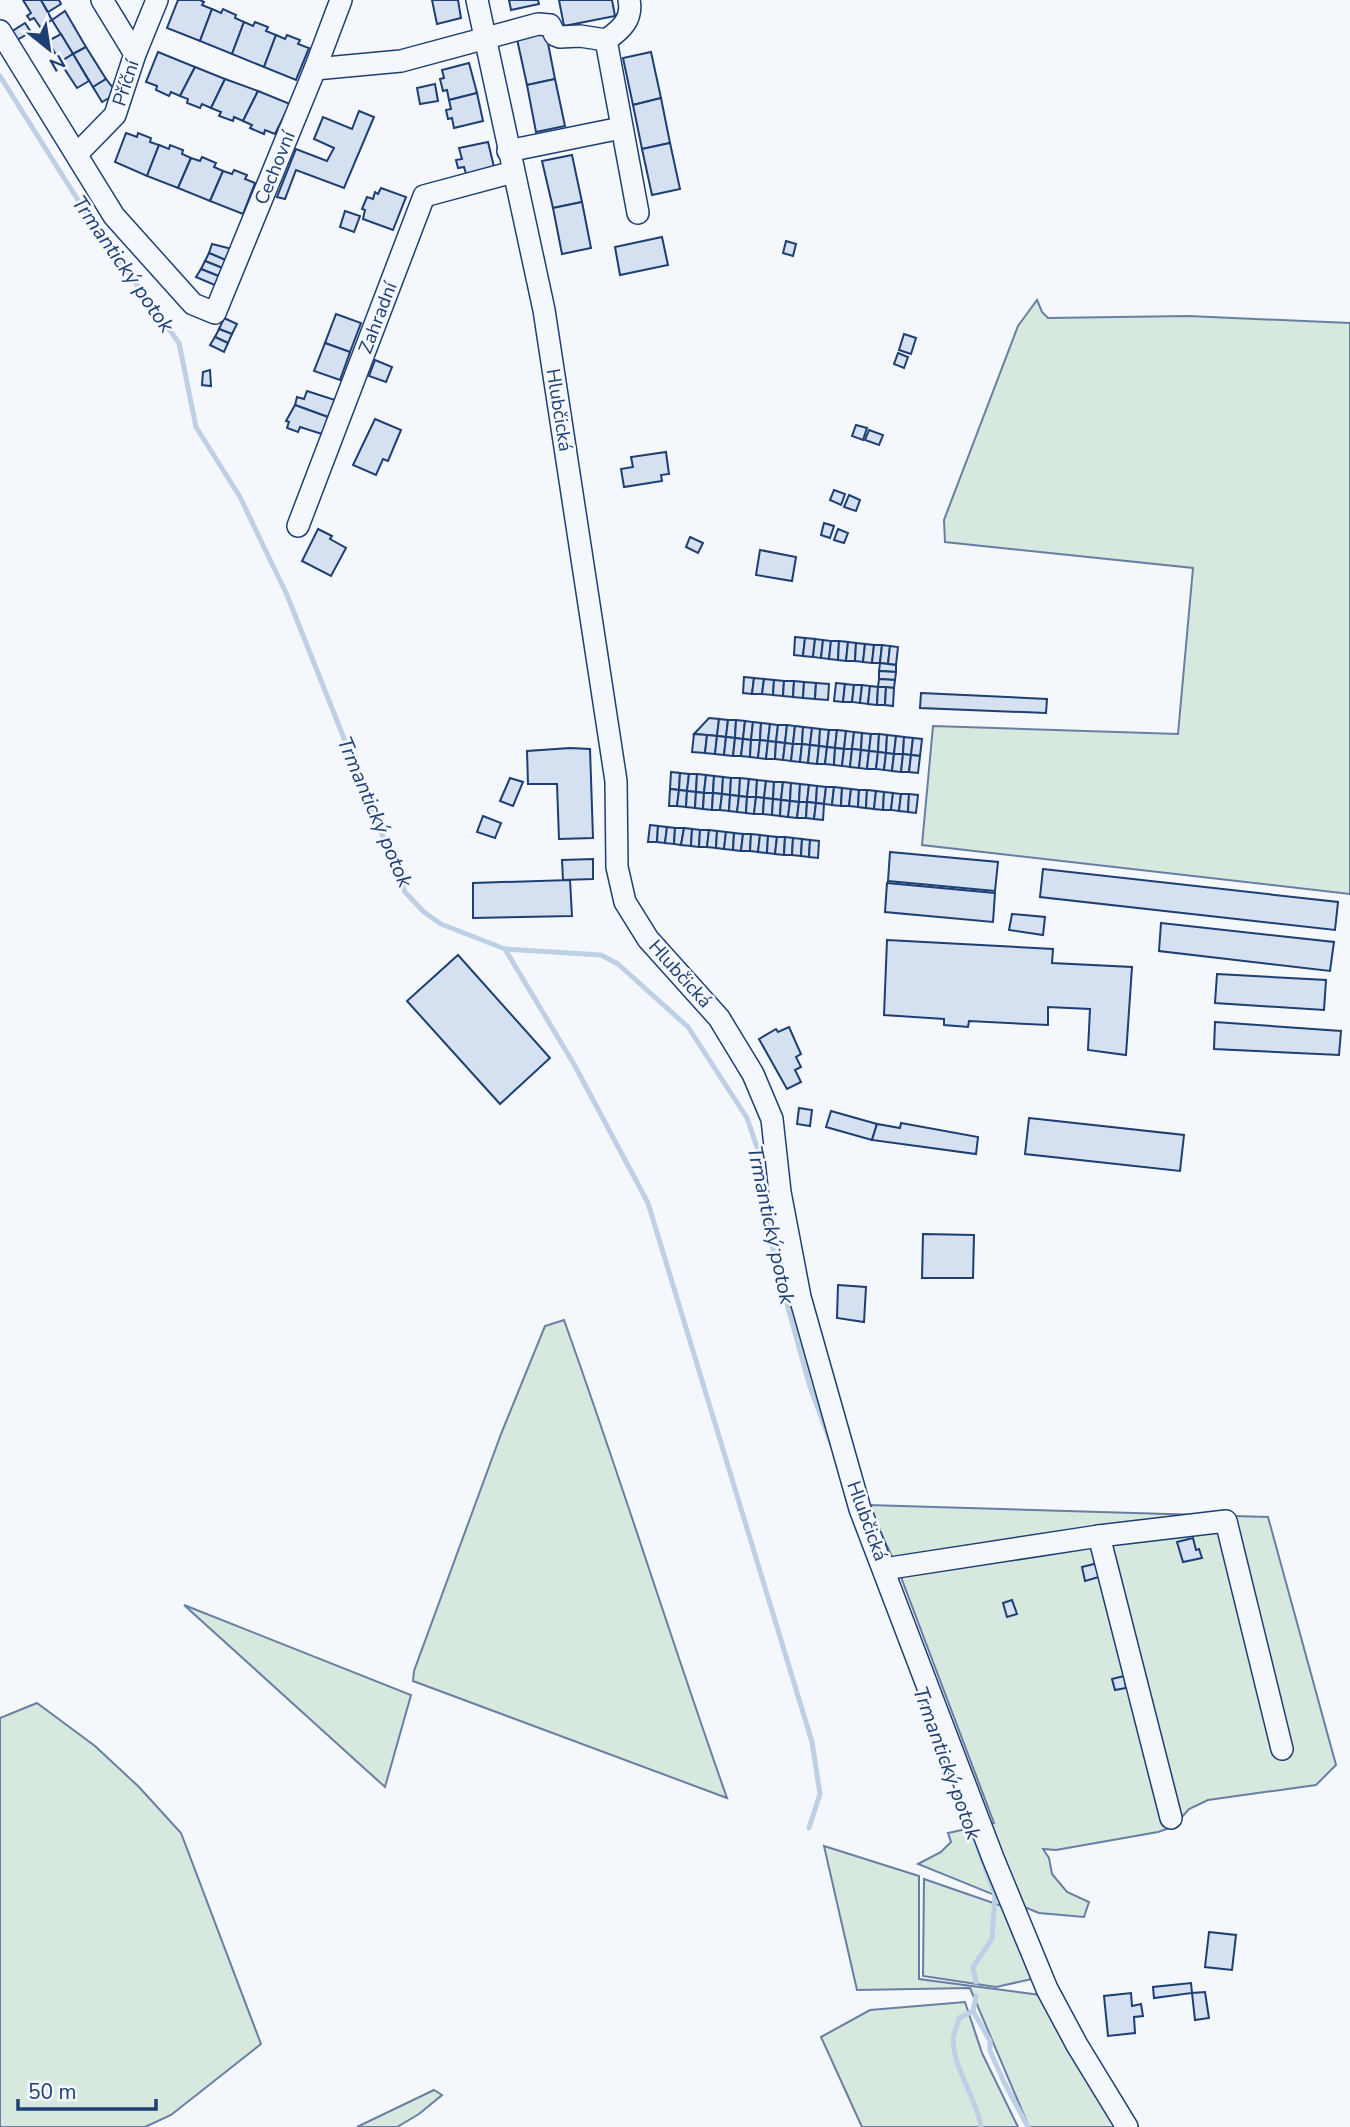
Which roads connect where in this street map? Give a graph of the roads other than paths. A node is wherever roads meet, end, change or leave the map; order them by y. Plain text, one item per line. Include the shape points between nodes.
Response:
1 (102, 0) edge
2 (157, 0) edge
3 (341, 0) edge
4 (477, 0) edge
5 (629, 0) edge
6 (0, 31) edge
7 (485, 38) junction
8 (606, 40) junction
9 (135, 54) junction
10 (316, 69) junction
11 (621, 128) junction
12 (508, 151) junction
13 (77, 154) junction
14 (513, 172) junction
15 (638, 213) dead end
16 (298, 526) dead end
17 (1099, 1536) junction
18 (884, 1569) junction
19 (1282, 1749) dead end
20 (1171, 1818) dead end
21 (1127, 2127) edge

1 - 9 street
2 - 9 street, Příční
3 - 10 street, Cechovní
4 - 7 street, Hlubčická
5 - 8 street via 626,21
6 - 13 street
7 - 8 street via 542,24 560,37
7 - 10 street via 401,61
7 - 12 street, Hlubčická
8 - 11 street
9 - 13 street, Příční via 115,115
10 - 13 street, Cechovní via 215,313 193,304 114,216
11 - 12 street
11 - 15 street
12 - 14 street, Hlubčická
14 - 16 street, Zahradní via 424,196
14 - 18 street, Hlubčická via 544,310 616,781 617,867 625,902 648,939 719,1018 753,1074 772,1119 800,1297 860,1509
17 - 18 street
17 - 19 street via 1226,1521
17 - 20 street
18 - 21 street, Hlubčická via 1047,1989

